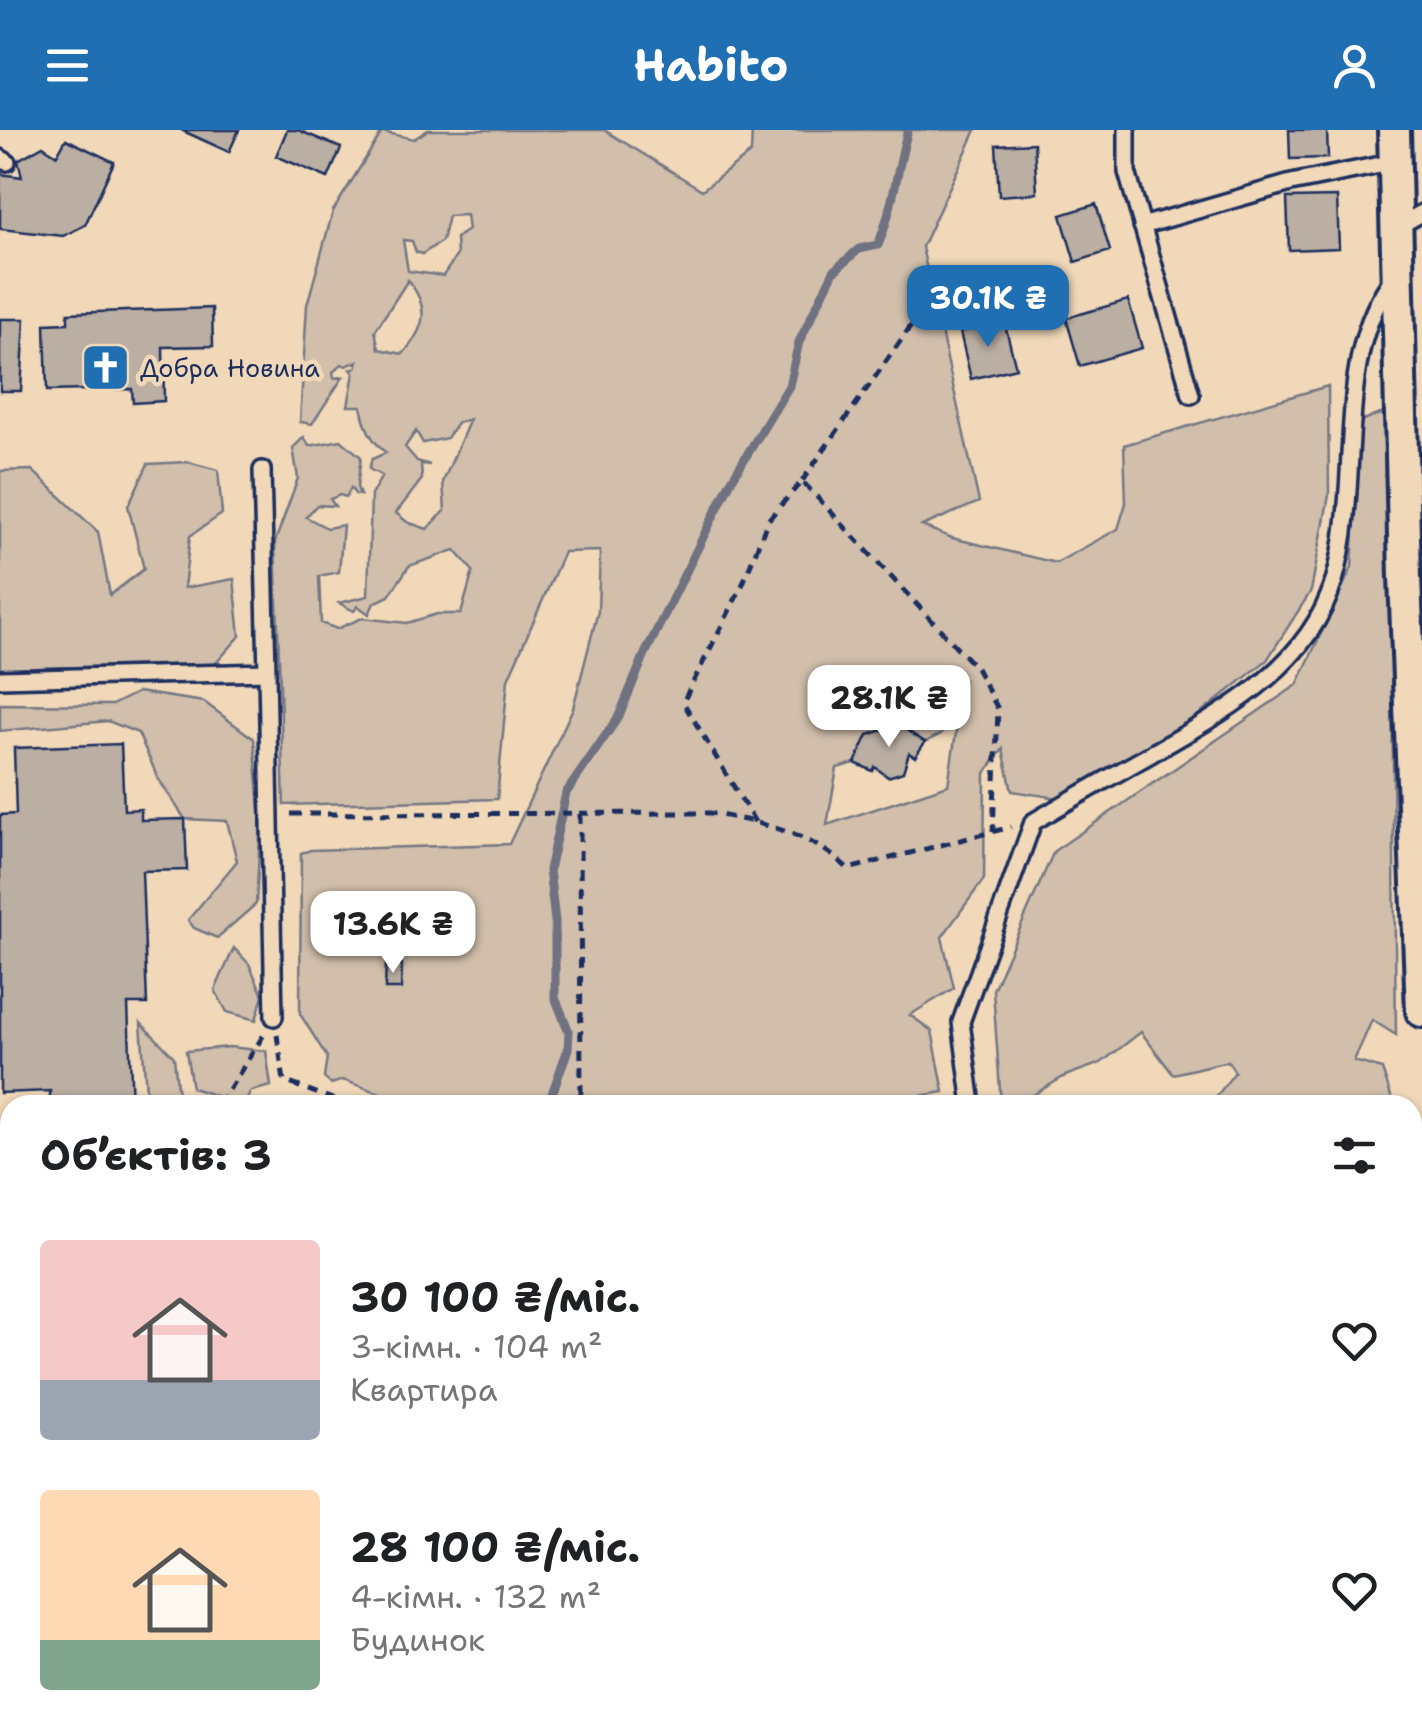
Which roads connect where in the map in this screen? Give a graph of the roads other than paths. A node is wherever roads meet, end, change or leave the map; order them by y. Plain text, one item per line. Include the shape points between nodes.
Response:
1 (1127, 130) edge
2 (1394, 130) edge
3 (1395, 162) junction
4 (1409, 220) edge
5 (1142, 226) junction
6 (1398, 270) junction
7 (1191, 395) dead end
8 (262, 470) dead end
9 (267, 672) junction
10 (0, 679) edge
11 (1422, 1011) edge
12 (274, 1018) road end
13 (971, 1095) edge

1 - 5 lane via 1127,172
2 - 3 street
3 - 4 street
3 - 5 lane via 1291,183
4 - 6 street
5 - 7 lane
6 - 11 street
6 - 13 lane via 1370,314 1362,342 1334,584 1302,644 1257,688 1033,822 961,1022
8 - 9 lane
9 - 10 lane
9 - 12 lane

